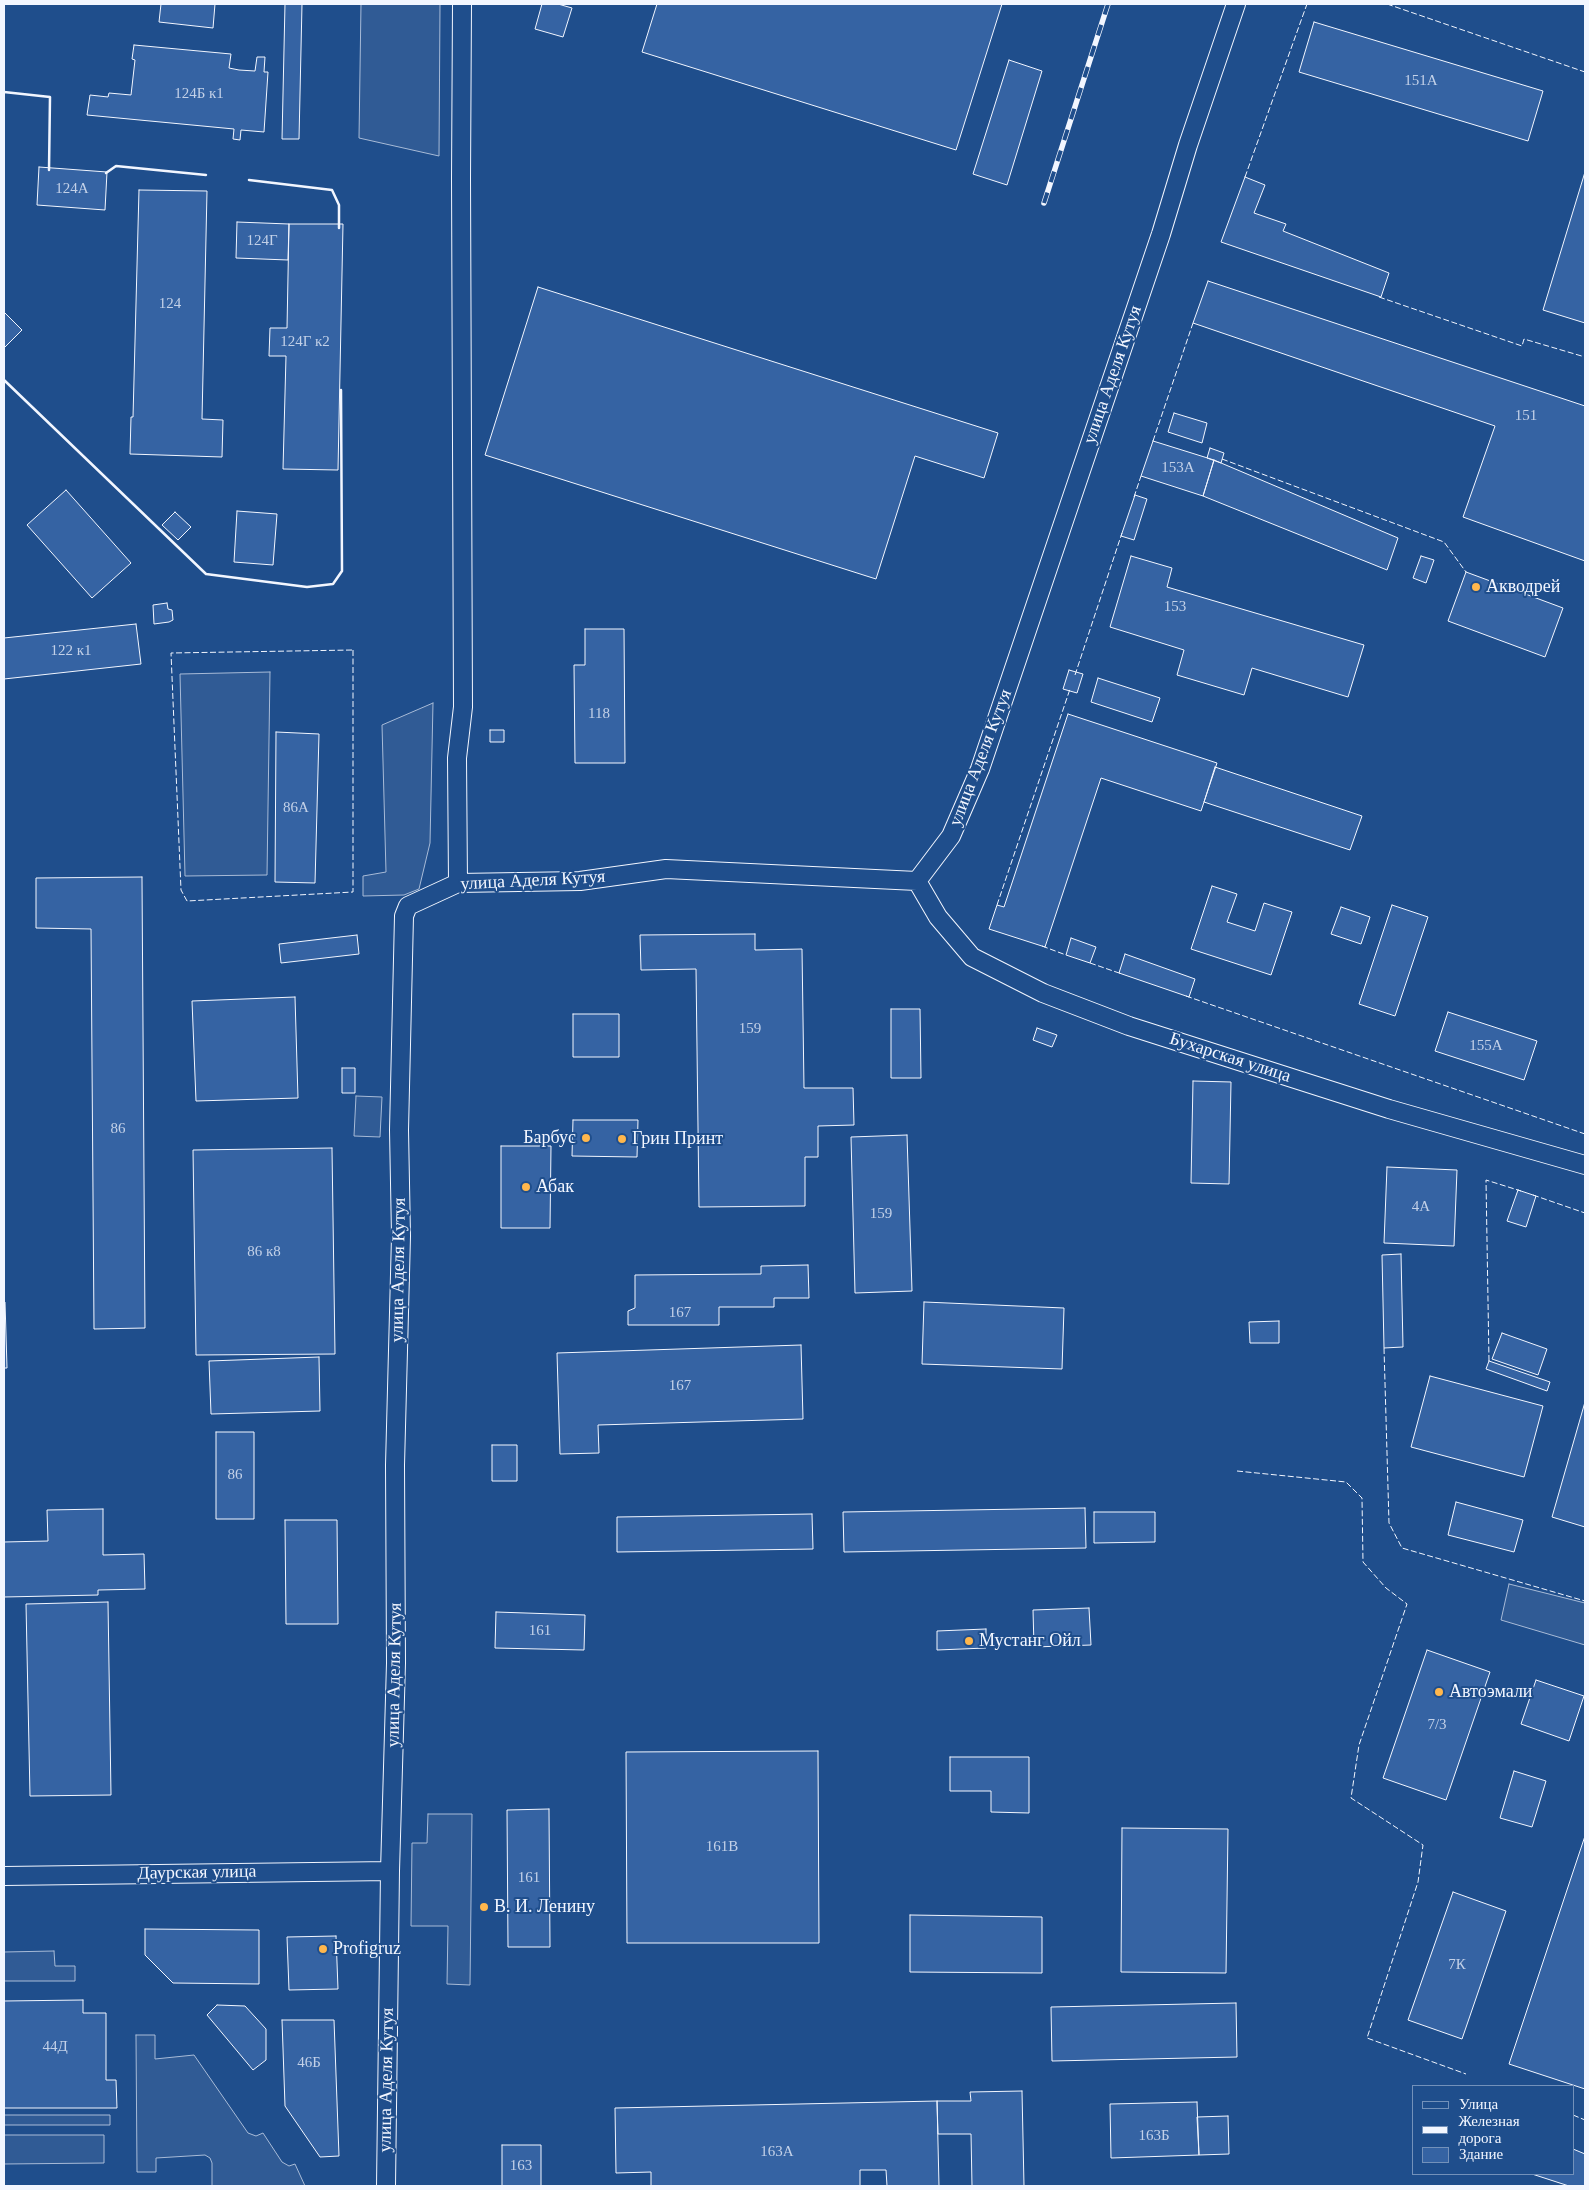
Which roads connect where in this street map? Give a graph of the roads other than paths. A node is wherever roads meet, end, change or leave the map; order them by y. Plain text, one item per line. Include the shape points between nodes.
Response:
1 (462, 4) edge
2 (1236, 4) edge
3 (917, 881) junction
4 (458, 884) junction
5 (1585, 1165) edge
6 (390, 1871) junction
7 (4, 1876) edge
8 (386, 2186) edge

1 - 4 street via 463,707 457,758
2 - 3 street, улица Аделя Кутуя via 1188,145 1162,234 980,769 952,836
3 - 4 street, улица Аделя Кутуя via 666,869 580,881
3 - 5 street, Бухарская улица via 938,917 972,957 1043,992 1129,1026 1389,1109
4 - 6 street, улица Аделя Кутуя via 408,906 404,916 395,1465 396,1663
6 - 7 street, Даурская улица
6 - 8 street, улица Аделя Кутуя

